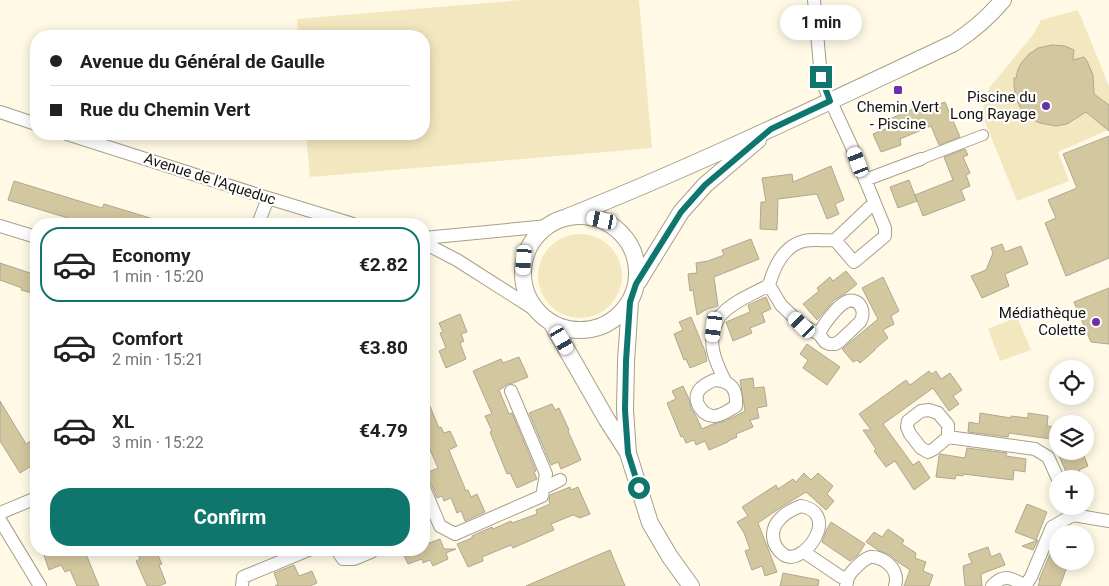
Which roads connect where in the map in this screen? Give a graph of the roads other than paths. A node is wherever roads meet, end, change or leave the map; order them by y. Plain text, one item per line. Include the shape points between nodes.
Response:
1 (814, 0) edge
2 (1003, 0) edge
3 (830, 101) junction
4 (0, 112) edge
5 (30, 122) edge
6 (771, 129) junction
7 (983, 135) dead end
8 (86, 140) edge
9 (921, 159) joint
10 (865, 180) junction
11 (268, 198) junction
12 (874, 203) junction
13 (566, 217) junction
14 (260, 218) edge
15 (333, 218) edge
16 (0, 226) edge
17 (548, 226) junction
18 (30, 235) edge
19 (430, 237) edge
20 (835, 240) junction
21 (430, 246) edge
22 (636, 284) junction
23 (769, 284) junction
24 (630, 302) junction
25 (537, 311) junction
26 (552, 324) junction
27 (818, 334) dead end
28 (725, 381) dead end
29 (511, 391) dead end
30 (948, 437) dead end
31 (628, 453) junction
32 (1054, 470) edge
33 (560, 480) dead end
34 (544, 488) junction
35 (30, 500) edge
36 (430, 502) edge
37 (0, 513) edge
38 (1066, 515) edge
39 (1089, 515) edge
40 (0, 520) edge
41 (1109, 521) edge
42 (804, 552) dead end
43 (294, 556) edge
44 (342, 556) edge
45 (361, 556) edge
46 (844, 582) edge
47 (40, 586) edge
48 (242, 586) edge
49 (691, 586) edge
50 (895, 586) edge
51 (992, 586) edge
52 (1025, 586) edge

1 - 3 street via 821,77
2 - 3 street via 972,31 954,43
3 - 6 street
3 - 10 street
4 - 5 street
6 - 13 street
6 - 22 street via 705,185 681,212
7 - 9 street
8 - 11 street, Avenue de l'Aqueduc
9 - 10 street
10 - 12 street
11 - 14 street
11 - 15 street, Avenue de l'Aqueduc
12 - 20 street
12 - 20 street via 885,228 885,236 854,262
13 - 17 street
13 - 22 street via 602,220 624,236 638,268
16 - 18 street
17 - 19 street
17 - 25 street via 535,237 524,260 523,280 528,298
20 - 23 street via 804,241 789,248 773,270
21 - 25 street
22 - 24 street
23 - 27 street via 781,305 802,325
23 - 28 street via 732,306 714,327 712,346
24 - 26 street via 617,318 596,328 583,331
24 - 31 street via 625,410
25 - 26 street
26 - 31 street
29 - 34 street via 546,474
30 - 32 street via 1034,449 1048,456
31 - 49 street via 650,523
33 - 34 street
34 - 36 street via 542,496 455,534 440,526
35 - 37 street
38 - 52 street via 1052,527
39 - 41 street
40 - 47 street
42 - 46 street
43 - 48 street via 243,577
44 - 45 street via 354,559
46 - 50 street via 866,558 876,557 892,567
51 - 52 street via 1006,578

